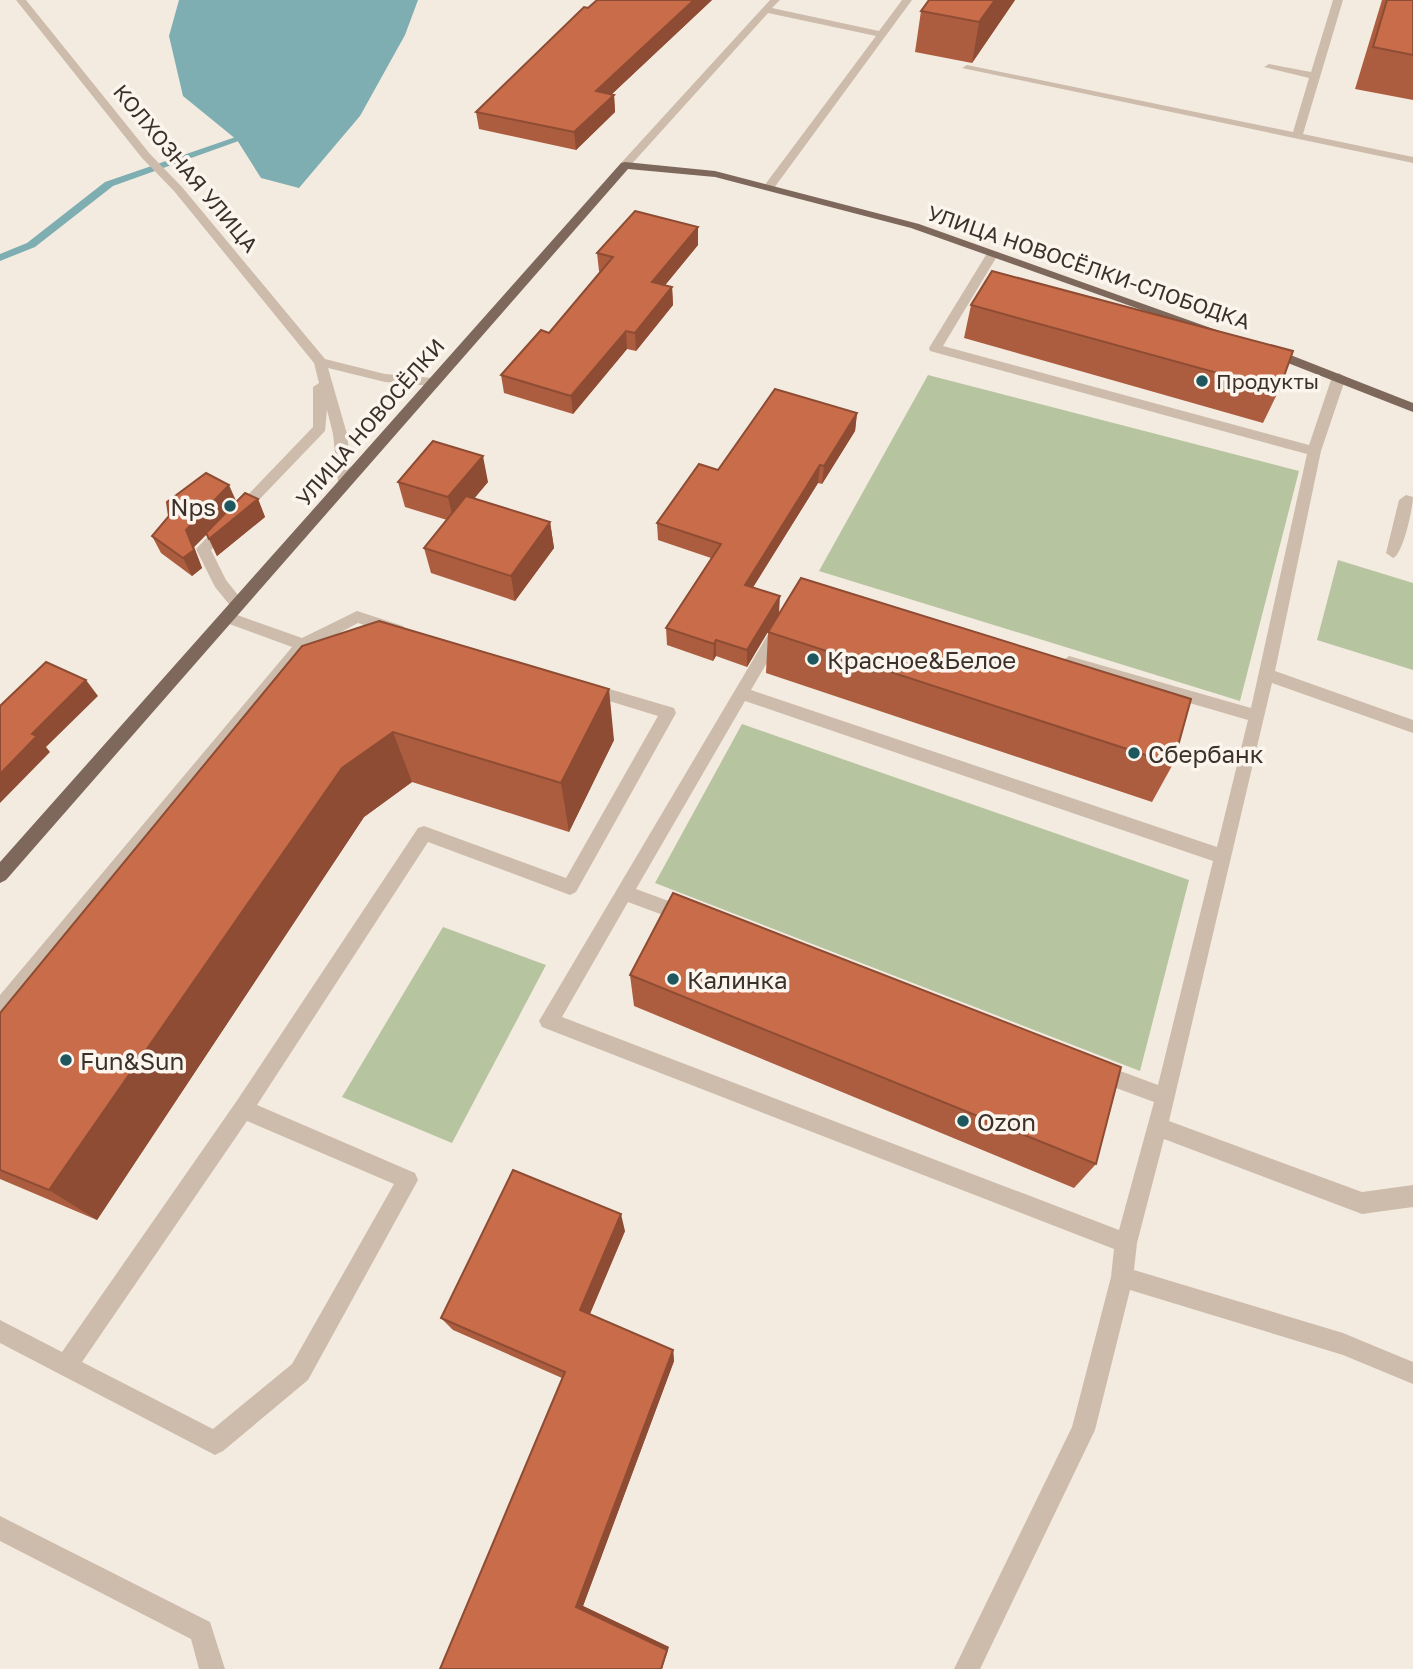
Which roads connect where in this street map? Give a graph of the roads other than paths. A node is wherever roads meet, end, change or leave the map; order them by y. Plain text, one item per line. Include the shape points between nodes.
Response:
1 (22, 0) edge
2 (775, 0) edge
3 (907, 0) edge
4 (1338, 0) edge
5 (766, 10) junction
6 (881, 34) junction
7 (1269, 67) dead end
8 (967, 68) edge
9 (1315, 76) junction
10 (1297, 136) junction
11 (1413, 160) edge
12 (625, 165) junction
13 (770, 186) junction
14 (993, 253) junction
15 (320, 362) junction
16 (1339, 377) junction
17 (432, 382) junction
18 (1413, 408) edge
19 (1314, 451) junction
20 (345, 481) junction
21 (1413, 502) edge
22 (1393, 553) dead end
23 (791, 610) edge
24 (232, 612) junction
25 (422, 637) edge
26 (303, 645) junction
27 (1047, 656) edge
28 (1266, 674) junction
29 (565, 681) edge
30 (740, 692) junction
31 (1257, 716) junction
32 (1413, 727) edge
33 (1224, 856) junction
34 (0, 874) edge
35 (623, 892) junction
36 (700, 921) edge
37 (0, 1009) edge
38 (1074, 1062) edge
39 (1165, 1097) junction
40 (243, 1109) junction
41 (1157, 1126) junction
42 (1413, 1196) edge
43 (1126, 1243) junction
44 (1122, 1277) junction
45 (0, 1331) edge
46 (66, 1366) junction
47 (1413, 1373) edge
48 (0, 1528) edge
49 (212, 1669) edge
50 (967, 1669) edge

1 - 15 street, КОЛХОЗНАЯ УЛИЦА
2 - 5 street, УЛИЦА НОВОСЁЛКИ
3 - 6 street
4 - 9 street
5 - 6 street
5 - 12 street, УЛИЦА НОВОСЁЛКИ
6 - 13 street
7 - 9 street
8 - 10 street
9 - 10 street
10 - 11 street
12 - 13 main road, УЛИЦА НОВОСЁЛКИ-СЛОБОДКА via 670,167
12 - 17 main road, УЛИЦА НОВОСЁЛКИ
13 - 14 main road, УЛИЦА НОВОСЁЛКИ-СЛОБОДКА
14 - 16 main road, УЛИЦА НОВОСЁЛКИ-СЛОБОДКА
14 - 19 street via 934,348
15 - 17 street via 385,378
15 - 20 street, КОЛХОЗНАЯ УЛИЦА via 340,434
15 - 24 street via 320,428 202,549
16 - 18 main road, УЛИЦА НОВОСЁЛКИ-СЛОБОДКА
16 - 19 street
17 - 20 main road, УЛИЦА НОВОСЁЛКИ
19 - 28 street
20 - 24 main road, УЛИЦА НОВОСЁЛКИ
21 - 22 street via 1406,500
23 - 30 street
24 - 26 street
24 - 34 main road, УЛИЦА НОВОСЁЛКИ
25 - 26 street via 357,617
26 - 37 street
27 - 31 street
28 - 31 street
28 - 32 street
29 - 40 street via 668,713 570,887 424,833
30 - 33 street
30 - 35 street
31 - 33 street
33 - 39 street
35 - 36 street
35 - 43 street via 549,1021
38 - 39 street
39 - 41 street
40 - 46 street
40 - 46 street via 408,1180 300,1372 215,1443
41 - 42 street via 1362,1203
41 - 43 street
43 - 44 street
44 - 47 street via 1343,1344
44 - 50 street via 1083,1430
45 - 46 street
48 - 49 street via 201,1631

